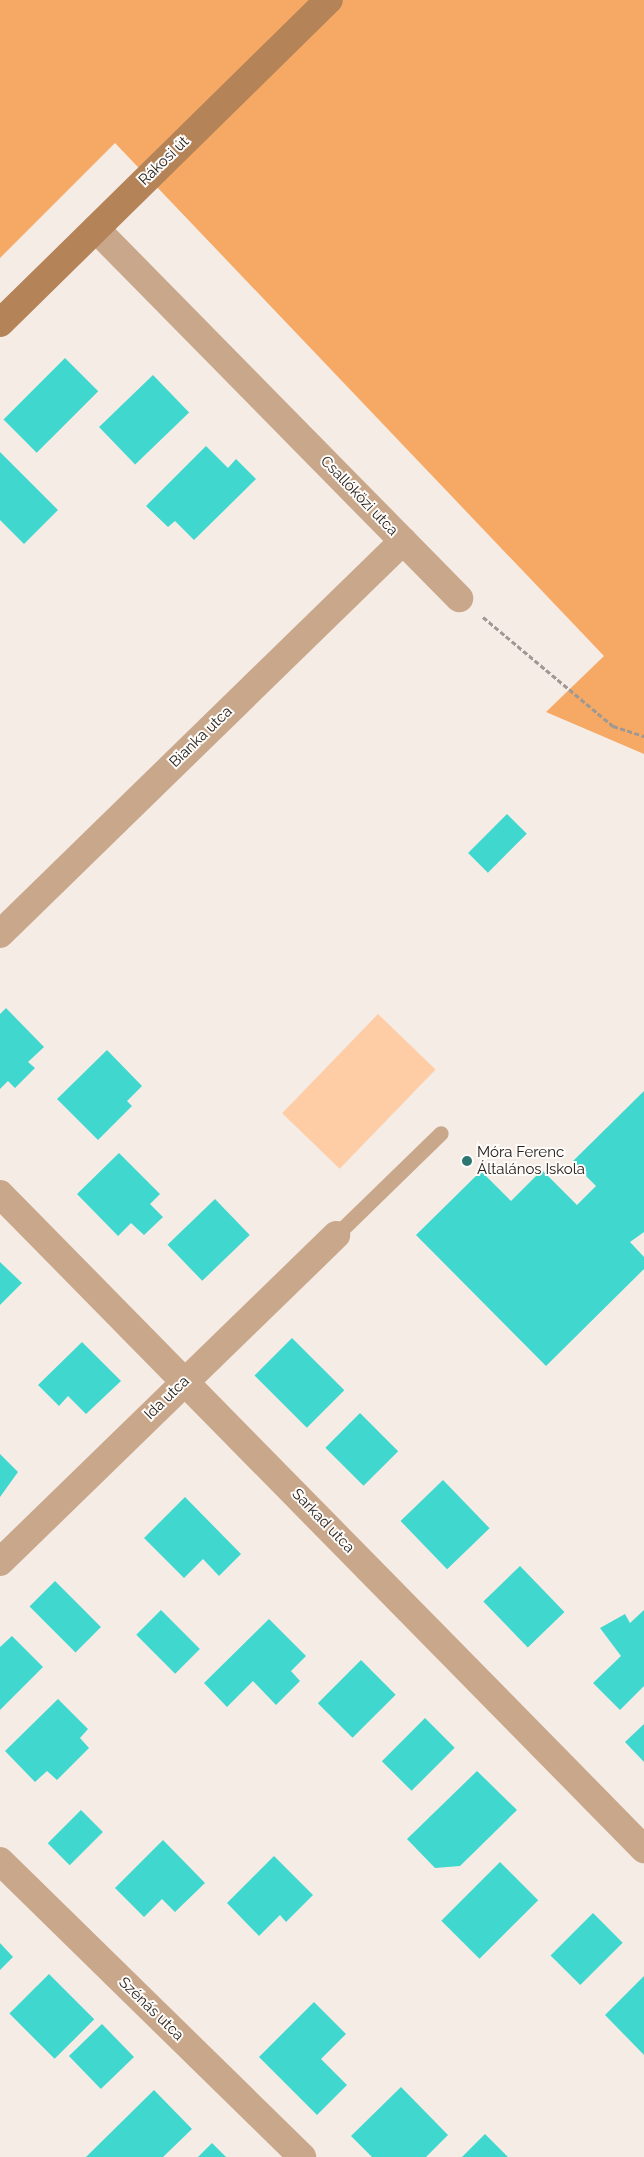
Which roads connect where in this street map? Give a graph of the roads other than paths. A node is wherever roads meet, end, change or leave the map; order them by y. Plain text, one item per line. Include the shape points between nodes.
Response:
1 (328, 0) edge
2 (96, 229) junction
3 (0, 322) edge
4 (403, 541) junction
5 (459, 598) road end
6 (0, 934) edge
7 (441, 1133) dead end
8 (0, 1194) edge
9 (336, 1235) joint
10 (185, 1380) junction
11 (0, 1562) edge
12 (644, 1849) edge
13 (0, 1860) edge
14 (302, 2157) edge

1 - 2 main road, Rákosi út
2 - 3 main road, Rákosi út
2 - 4 street, Csallóközi utca
4 - 5 street, Csallóközi utca
4 - 6 street, Bianka utca
7 - 9 lane
8 - 10 street, Sarkad utca
9 - 10 street, Ida utca
10 - 11 street, Ida utca
10 - 12 street, Sarkad utca
13 - 14 street, Szénás utca

